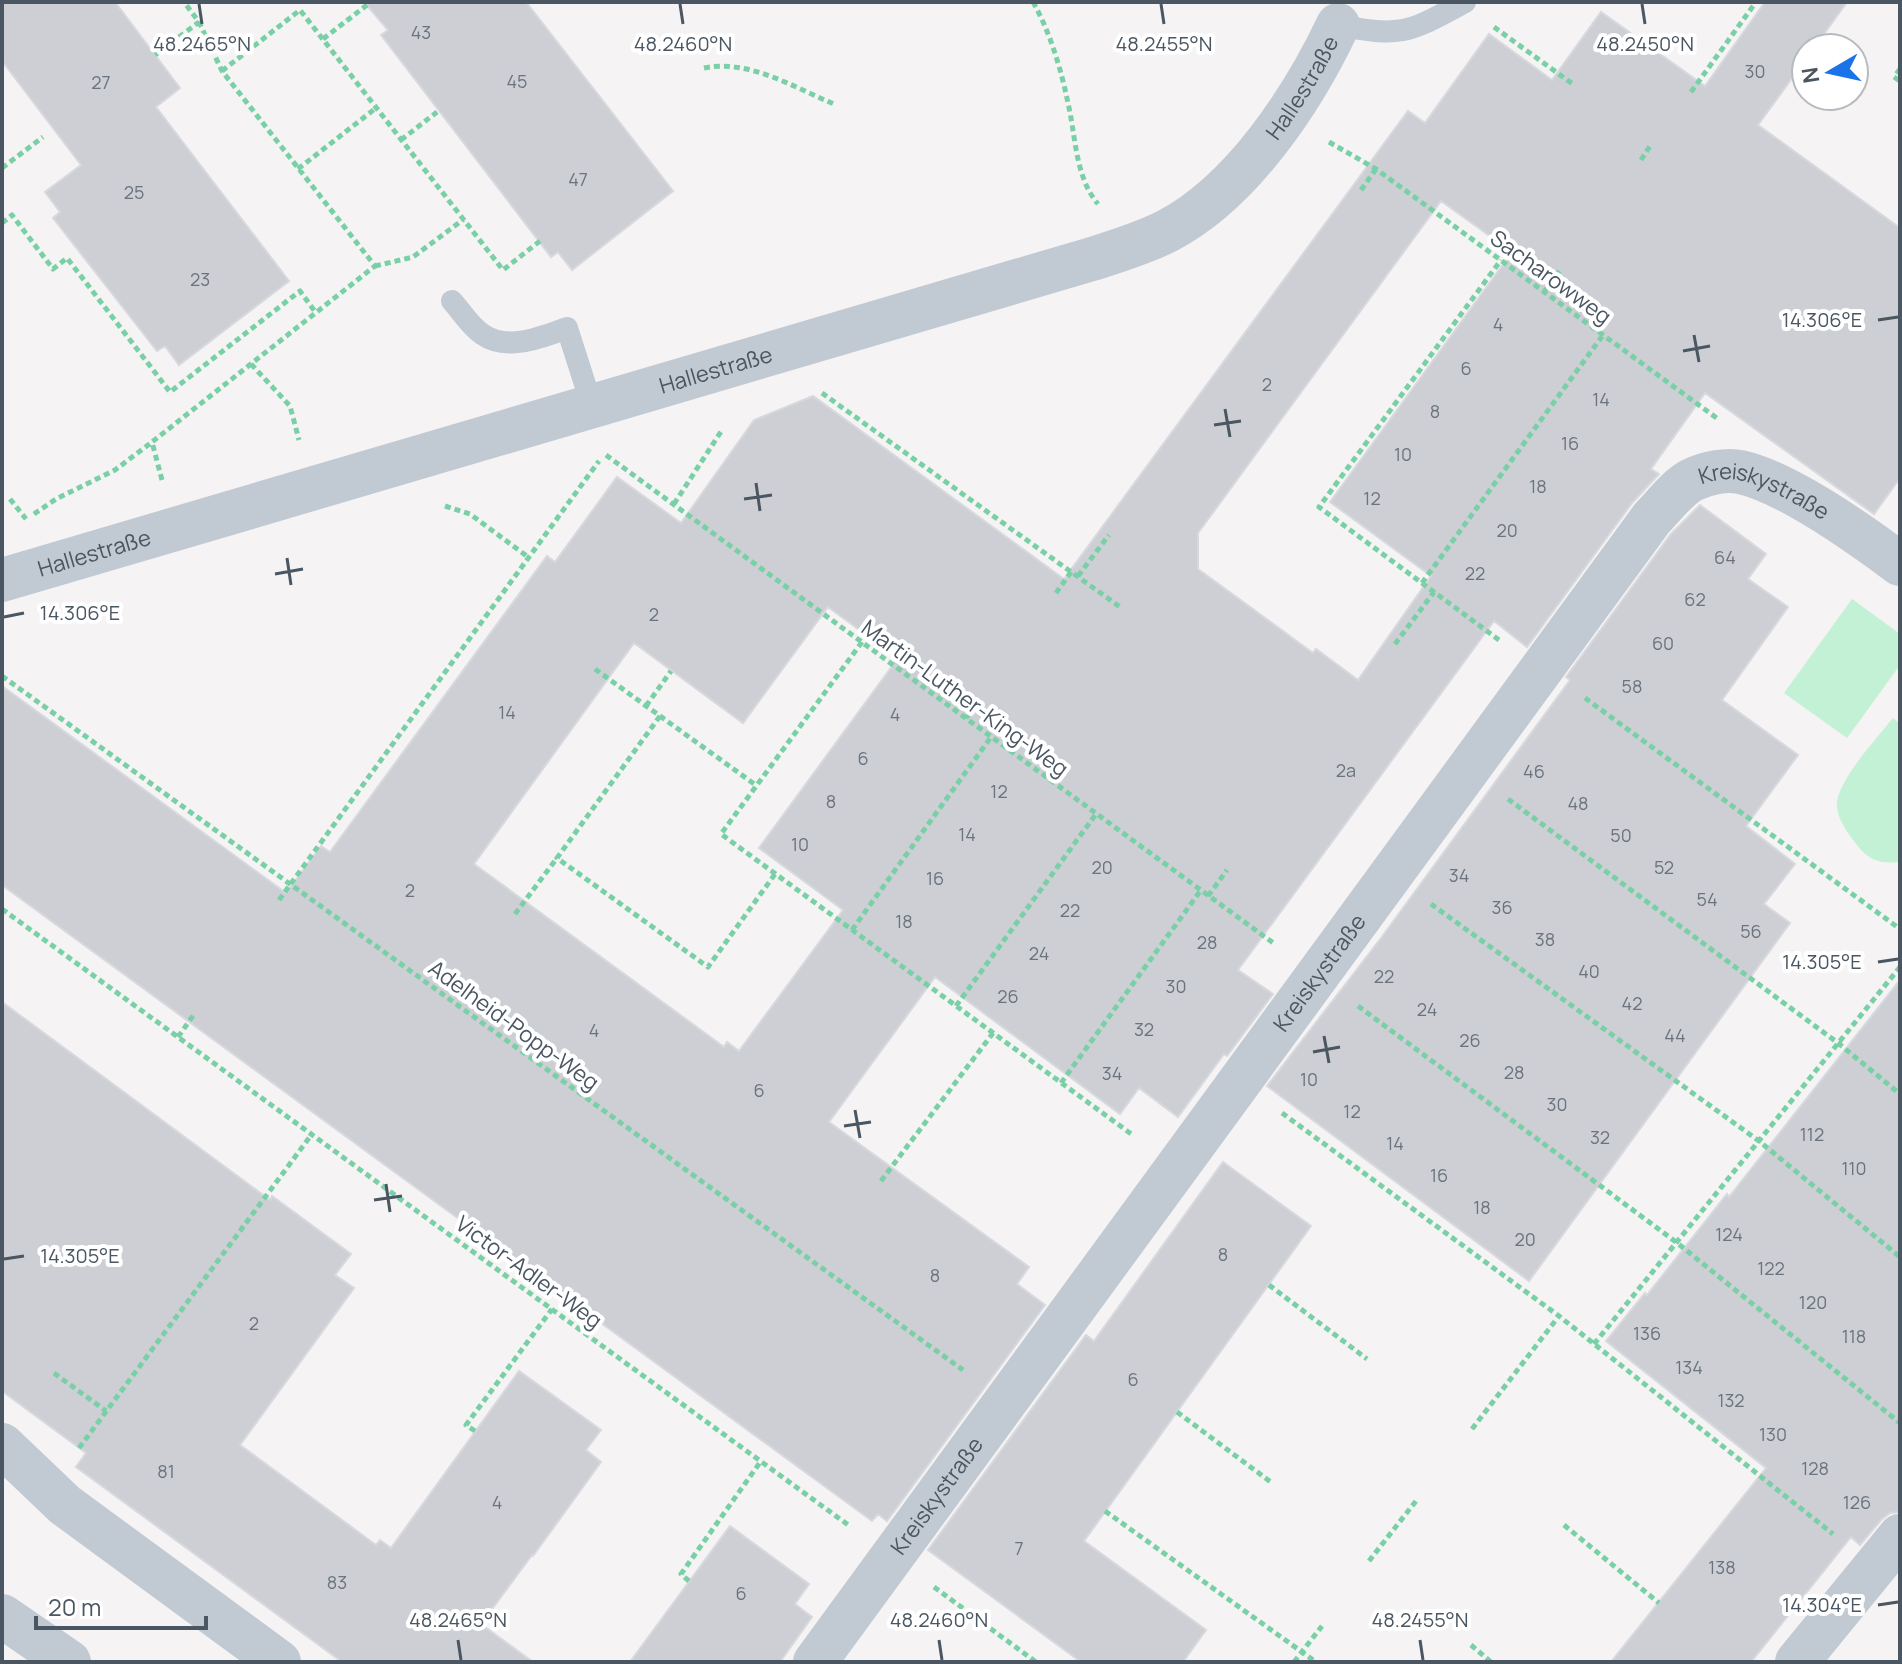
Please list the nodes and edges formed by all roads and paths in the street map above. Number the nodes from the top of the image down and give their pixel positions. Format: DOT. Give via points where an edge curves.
graph roads {
  1 [pos="184,2"];
  2 [pos="1033,2"];
  3 [pos="1465,2"];
  4 [pos="1756,2"];
  5 [pos="367,5"];
  6 [pos="1483,19"];
  7 [pos="199,22"];
  8 [pos="1338,25"];
  9 [pos="323,39"];
  10 [pos="155,55"];
  11 [pos="704,68"];
  12 [pos="1900,69"];
  13 [pos="222,71"];
  14 [pos="1900,81"];
  15 [pos="1574,85"];
  16 [pos="1691,92"];
  17 [pos="834,104"];
  18 [pos="376,108"];
  19 [pos="437,112"];
  20 [pos="43,137"];
  21 [pos="401,140"];
  22 [pos="1327,140"];
  23 [pos="1650,146"];
  24 [pos="1641,160"];
  25 [pos="2,168"];
  26 [pos="298,169"];
  27 [pos="1376,169"];
  28 [pos="1361,190"];
  29 [pos="1107,212"];
  30 [pos="464,219"];
  31 [pos="2,223"];
  32 [pos="540,241"];
  33 [pos="1501,260"];
  34 [pos="375,266"];
  35 [pos="1561,269"];
  36 [pos="1544,292"];
  37 [pos="452,301"];
  38 [pos="316,313"];
  39 [pos="1603,335"];
  40 [pos="251,364"];
  41 [pos="817,389"];
  42 [pos="592,406"];
  43 [pos="722,430"];
  44 [pos="152,442"];
  45 [pos="302,453"];
  46 [pos="1739,472"];
  47 [pos="166,494"];
  48 [pos="674,504"];
  49 [pos="445,506"];
  50 [pos="27,520"];
  51 [pos="1109,535"];
  52 [pos="528,557"];
  53 [pos="1900,564"];
  54 [pos="1071,572"];
  55 [pos="1078,576"];
  56 [pos="2,580"];
  57 [pos="1422,583"];
  58 [pos="1434,592"];
  59 [pos="1056,593"];
  60 [pos="1120,607"];
  61 [pos="862,642"];
  62 [pos="1395,644"];
  63 [pos="595,669"];
  64 [pos="1542,669"];
  65 [pos="671,671"];
  66 [pos="2,676"];
  67 [pos="979,700"];
  68 [pos="646,706"];
  69 [pos="660,716"];
  70 [pos="966,718"];
  71 [pos="991,737"];
  72 [pos="1468,770"];
  73 [pos="757,786"];
  74 [pos="1096,814"];
  75 [pos="557,858"];
  76 [pos="1227,870"];
  77 [pos="775,874"];
  78 [pos="1391,875"];
  79 [pos="290,883"];
  80 [pos="1201,890"];
  81 [pos="1208,896"];
  82 [pos="279,900"];
  83 [pos="2,909"];
  84 [pos="515,914"];
  85 [pos="1900,929"];
  86 [pos="852,930"];
  87 [pos="1900,967"];
  88 [pos="1318,976"];
  89 [pos="956,1006"];
  90 [pos="195,1013"];
  91 [pos="993,1033"];
  92 [pos="178,1037"];
  93 [pos="1838,1043"];
  94 [pos="1239,1082"];
  95 [pos="1061,1083"];
  96 [pos="1900,1094"];
  97 [pos="312,1134"];
  98 [pos="1759,1141"];
  99 [pos="1177,1168"];
  100 [pos="881,1181"];
  101 [pos="1676,1242"];
  102 [pos="1900,1257"];
  103 [pos="1269,1285"];
  104 [pos="552,1308"];
  105 [pos="1559,1316"];
  106 [pos="1594,1344"];
  107 [pos="1367,1359"];
  108 [pos="54,1373"];
  109 [pos="1006,1401"];
  110 [pos="106,1411"];
  111 [pos="1177,1412"];
  112 [pos="1900,1423"];
  113 [pos="1472,1429"];
  114 [pos="475,1431"];
  115 [pos="2,1445"];
  116 [pos="761,1461"];
  117 [pos="1272,1483"];
  118 [pos="49,1489"];
  119 [pos="1416,1501"];
  120 [pos="1105,1511"];
  121 [pos="1564,1525"];
  122 [pos="1887,1552"];
  123 [pos="892,1557"];
  124 [pos="1369,1561"];
  125 [pos="689,1581"];
  126 [pos="1659,1603"];
  127 [pos="2,1616"];
  128 [pos="1322,1626"];
  129 [pos="1471,1645"];
  130 [pos="1303,1651"];
  131 [pos="69,1662"];
  132 [pos="279,1662"];
  133 [pos="815,1662"];
  134 [pos="1036,1662"];
  135 [pos="1294,1662"];
  136 [pos="1316,1662"];
  137 [pos="1491,1662"];
  138 [pos="1797,1662"];
  1 -- 7 [label="path"];
  2 -- 29 [label="path" via="1052,46 1088,192"];
  3 -- 8 [label="lane" via="1420,27 1396,33"];
  4 -- 16 [label="path"];
  5 -- 9 [label="path"];
  6 -- 15 [label="path"];
  7 -- 10 [label="path"];
  7 -- 13 [label="path"];
  8 -- 42 [label="street, Hallestraße" via="1296,104 1263,148 1213,198 1168,230 1102,256"];
  9 -- 13 [label="path" via="300,10"];
  9 -- 18 [label="path"];
  11 -- 17 [label="path" via="748,68"];
  12 -- 14 [label="path" via="1894,77"];
  13 -- 26 [label="path"];
  18 -- 21 [label="path"];
  18 -- 26 [label="path"];
  19 -- 21 [label="path"];
  20 -- 25 [label="path"];
  21 -- 30 [label="path"];
  22 -- 27 [label="path, Sacharowweg"];
  23 -- 24 [label="path"];
  26 -- 34 [label="path"];
  27 -- 28 [label="path"];
  27 -- 33 [label="path, Sacharowweg"];
  30 -- 32 [label="path" via="503,270"];
  30 -- 34 [label="path" via="413,257"];
  31 -- 38 [label="path" via="12,215 53,269 67,258 170,392 300,291"];
  33 -- 36 [label="path, Sacharowweg"];
  33 -- 57 [label="path" via="1319,507"];
  34 -- 38 [label="path"];
  35 -- 36 [label="path"];
  36 -- 39 [label="path, Sacharowweg"];
  37 -- 42 [label="lane" via="482,335 510,343 567,328"];
  38 -- 40 [label="path"];
  39 -- 46 [label="path, Sacharowweg" via="1719,419"];
  39 -- 57 [label="path"];
  40 -- 44 [label="path"];
  40 -- 45 [label="path" via="290,406"];
  41 -- 54 [label="path"];
  42 -- 56 [label="street, Hallestraße"];
  43 -- 48 [label="path"];
  44 -- 47 [label="path"];
  44 -- 50 [label="path" via="115,470"];
  46 -- 53 [label="street, Kreiskystraße" via="1779,486"];
  46 -- 64 [label="street, Kreiskystraße" via="1716,472 1691,481 1652,518"];
  48 -- 52 [label="path, Martin-Luther-King-Weg" via="604,453"];
  48 -- 61 [label="path, Martin-Luther-King-Weg"];
  49 -- 52 [label="path" via="470,514"];
  51 -- 55 [label="path"];
  52 -- 79 [label="path"];
  54 -- 55 [label="path"];
  54 -- 59 [label="path"];
  55 -- 60 [label="path"];
  57 -- 58 [label="path"];
  58 -- 62 [label="path"];
  58 -- 64 [label="path"];
  61 -- 70 [label="path, Martin-Luther-King-Weg"];
  61 -- 73 [label="path"];
  63 -- 68 [label="path"];
  64 -- 72 [label="street, Kreiskystraße"];
  64 -- 85 [label="path"];
  65 -- 68 [label="path"];
  66 -- 79 [label="path, Adelheid-Popp-Weg"];
  67 -- 70 [label="path"];
  68 -- 69 [label="path"];
  69 -- 73 [label="path"];
  69 -- 75 [label="path"];
  70 -- 71 [label="path, Martin-Luther-King-Weg"];
  71 -- 74 [label="path, Martin-Luther-King-Weg"];
  71 -- 86 [label="path"];
  72 -- 78 [label="street, Kreiskystraße"];
  72 -- 93 [label="path"];
  73 -- 77 [label="path" via="721,834"];
  74 -- 80 [label="path, Martin-Luther-King-Weg"];
  74 -- 89 [label="path"];
  75 -- 77 [label="path" via="708,967"];
  75 -- 84 [label="path"];
  76 -- 81 [label="path"];
  77 -- 86 [label="path"];
  78 -- 88 [label="street, Kreiskystraße"];
  78 -- 98 [label="path"];
  79 -- 82 [label="path"];
  79 -- 109 [label="path, Adelheid-Popp-Weg"];
  80 -- 81 [label="path, Martin-Luther-King-Weg"];
  80 -- 95 [label="path"];
  81 -- 88 [label="path, Martin-Luther-King-Weg"];
  83 -- 92 [label="path, Victor-Adler-Weg"];
  86 -- 89 [label="path"];
  87 -- 93 [label="path"];
  88 -- 94 [label="street, Kreiskystraße"];
  88 -- 101 [label="path, Martin-Luther-King-Weg"];
  89 -- 91 [label="path"];
  90 -- 92 [label="path"];
  91 -- 95 [label="path"];
  91 -- 100 [label="path"];
  92 -- 97 [label="path, Victor-Adler-Weg"];
  93 -- 96 [label="path"];
  93 -- 98 [label="path"];
  94 -- 99 [label="street, Kreiskystraße"];
  94 -- 105 [label="path"];
  95 -- 99 [label="path"];
  97 -- 104 [label="path, Victor-Adler-Weg"];
  97 -- 110 [label="path"];
  98 -- 101 [label="path"];
  98 -- 102 [label="path"];
  99 -- 109 [label="street, Kreiskystraße"];
  101 -- 106 [label="path"];
  101 -- 112 [label="path, Martin-Luther-King-Weg"];
  103 -- 107 [label="path"];
  104 -- 114 [label="path" via="466,1425"];
  104 -- 116 [label="path, Victor-Adler-Weg"];
  105 -- 106 [label="path"];
  105 -- 113 [label="path"];
  106 -- 122 [label="path"];
  108 -- 110 [label="path"];
  109 -- 123 [label="street, Kreiskystraße"];
  110 -- 118 [label="path"];
  111 -- 117 [label="path"];
  115 -- 118 [label="street"];
  116 -- 123 [label="path, Victor-Adler-Weg"];
  116 -- 125 [label="path" via="681,1574"];
  118 -- 132 [label="street"];
  119 -- 124 [label="path"];
  120 -- 130 [label="path"];
  121 -- 126 [label="path"];
  122 -- 138 [label="street"];
  123 -- 133 [label="street, Kreiskystraße"];
  123 -- 134 [label="path, Victor-Adler-Weg"];
  127 -- 131 [label="street"];
  128 -- 130 [label="path"];
  129 -- 137 [label="path"];
  130 -- 135 [label="path"];
  130 -- 136 [label="path"];
}
